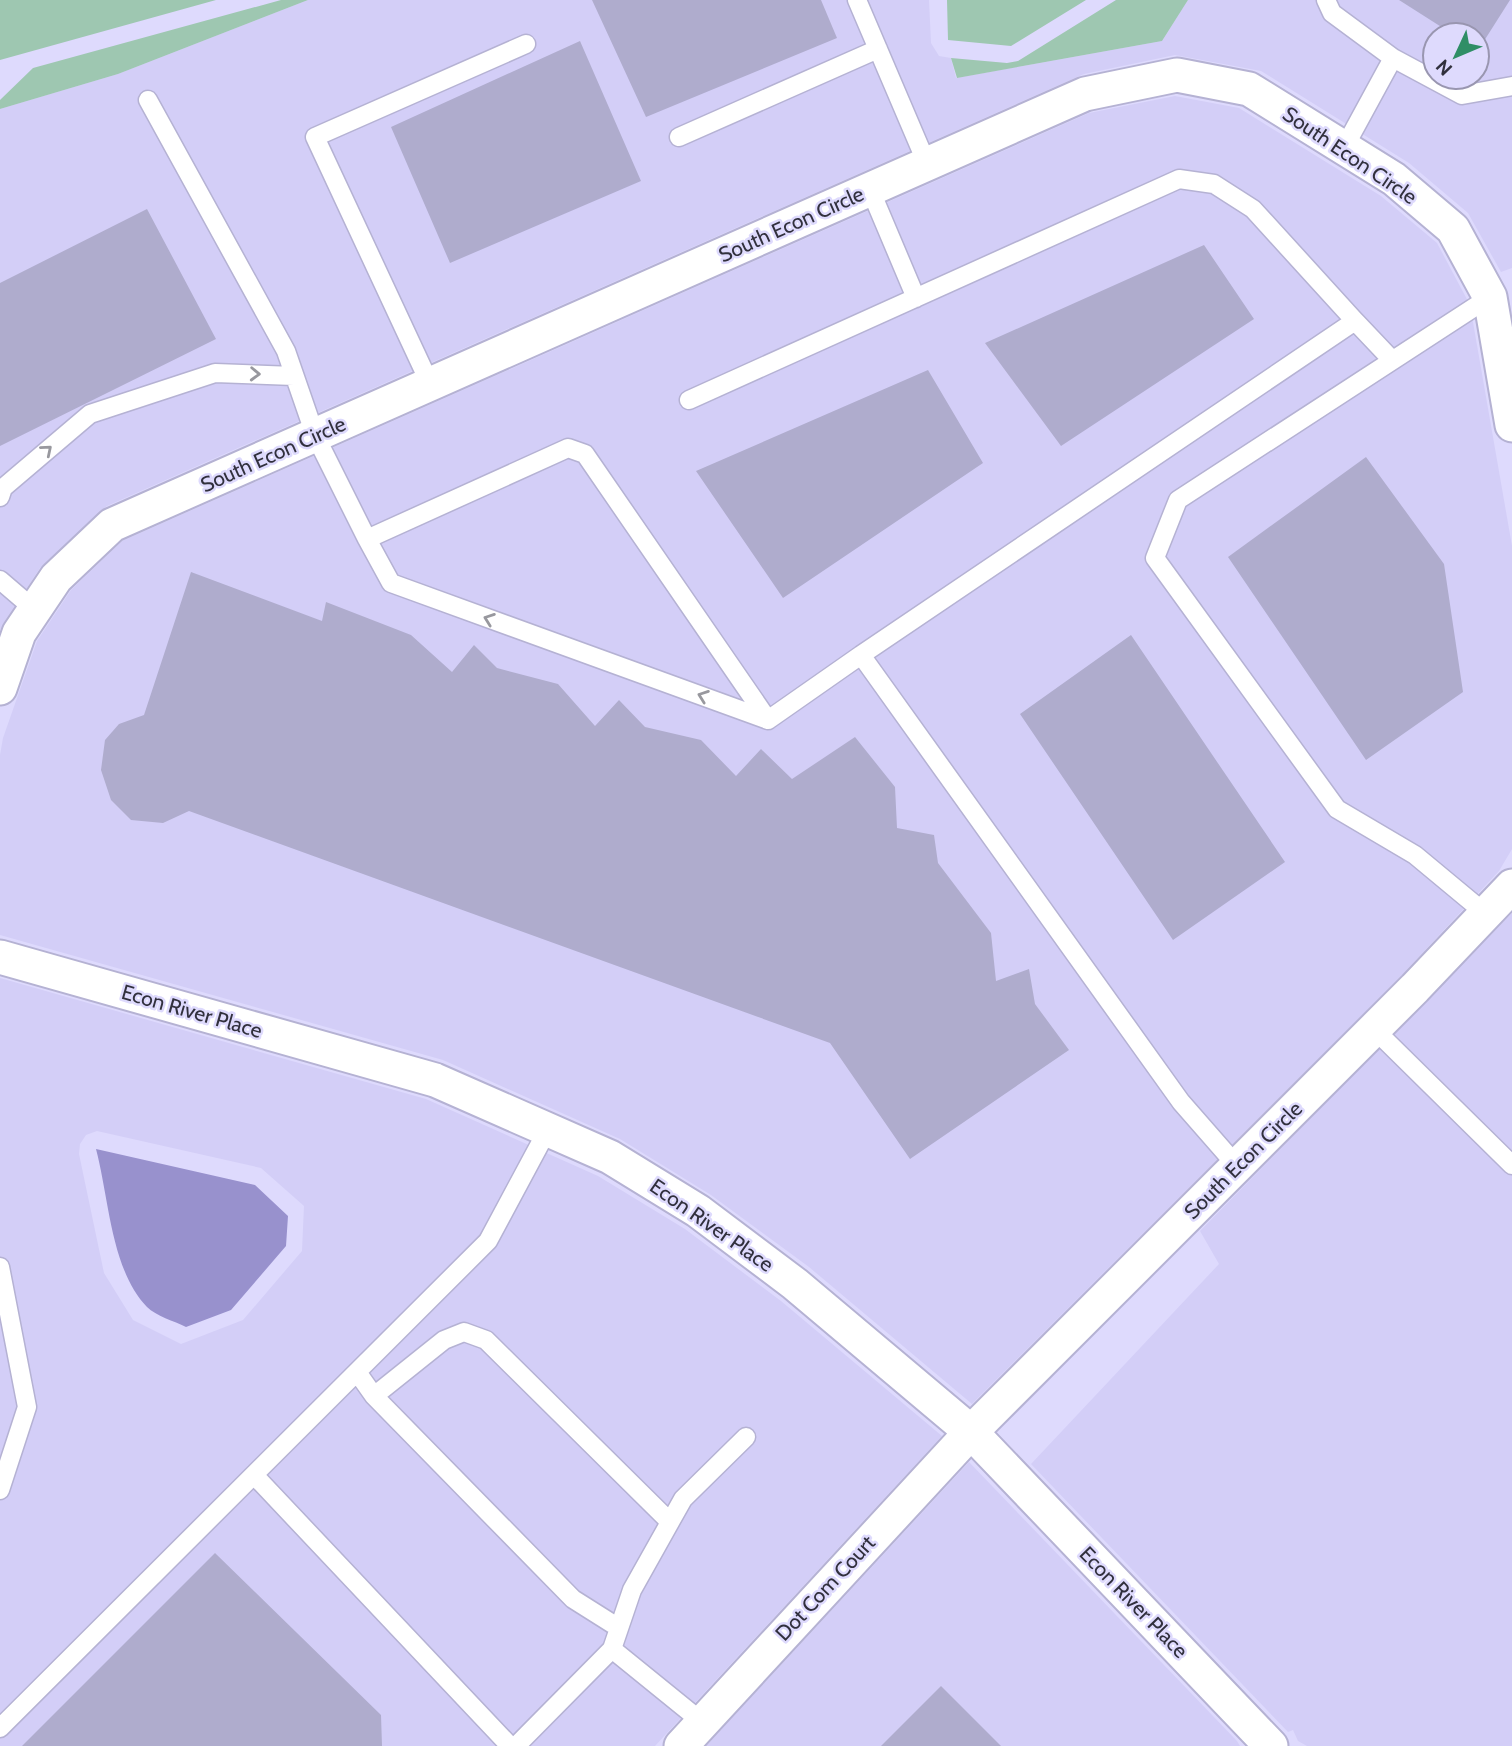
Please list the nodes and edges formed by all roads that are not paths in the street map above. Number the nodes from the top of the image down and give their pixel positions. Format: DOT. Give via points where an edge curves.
graph roads {
  1 [pos="857,0"];
  2 [pos="1326,0"];
  3 [pos="526,44"];
  4 [pos="878,49"];
  5 [pos="1393,58"];
  6 [pos="1512,86"];
  7 [pos="148,100"];
  8 [pos="679,137"];
  9 [pos="1344,148"];
  10 [pos="927,164"];
  11 [pos="870,189"];
  12 [pos="1501,293"];
  13 [pos="916,298"];
  14 [pos="1355,321"];
  15 [pos="1392,360"];
  16 [pos="295,376"];
  17 [pos="430,384"];
  18 [pos="689,400"];
  19 [pos="1512,425"];
  20 [pos="315,435"];
  21 [pos="0,497"];
  22 [pos="367,539"];
  23 [pos="0,580"];
  24 [pos="35,610"];
  25 [pos="861,655"];
  26 [pos="0,688"];
  27 [pos="768,720"];
  28 [pos="1512,886"];
  29 [pos="1486,914"];
  30 [pos="0,957"];
  31 [pos="1374,1029"];
  32 [pos="548,1129"];
  33 [pos="1512,1165"];
  34 [pos="1237,1166"];
  35 [pos="0,1268"];
  36 [pos="5,1323"];
  37 [pos="357,1372"];
  38 [pos="374,1396"];
  39 [pos="971,1432"];
  40 [pos="746,1437"];
  41 [pos="254,1475"];
  42 [pos="0,1490"];
  43 [pos="670,1522"];
  44 [pos="619,1628"];
  45 [pos="612,1649"];
  46 [pos="0,1727"];
  47 [pos="697,1736"];
  48 [pos="510,1746"];
  49 [pos="516,1746"];
  50 [pos="1271,1746"];
  1 -- 4 [label="lane"];
  2 -- 5 [label="lane" via="1332,13"];
  3 -- 17 [label="lane" via="315,137"];
  4 -- 8 [label="lane"];
  4 -- 10 [label="lane"];
  5 -- 6 [label="lane" via="1462,95"];
  5 -- 9 [label="lane"];
  7 -- 16 [label="lane" via="286,351"];
  9 -- 10 [label="street, South Econ Circle" via="1249,89 1177,75 1085,94"];
  9 -- 12 [label="street, South Econ Circle" via="1394,179 1453,229"];
  10 -- 11 [label="street, South Econ Circle"];
  11 -- 13 [label="lane"];
  11 -- 17 [label="street, South Econ Circle"];
  12 -- 15 [label="lane"];
  12 -- 19 [label="street, South Econ Circle"];
  13 -- 14 [label="lane" via="1179,179 1214,184 1254,209"];
  13 -- 18 [label="lane"];
  14 -- 15 [label="lane"];
  14 -- 25 [label="lane"];
  15 -- 29 [label="lane" via="1178,500 1155,558 1337,809 1415,855"];
  16 -- 20 [label="lane"];
  21 -- 16 [label="lane, one-way" via="3,488 90,414 215,373"];
  17 -- 20 [label="street, South Econ Circle"];
  20 -- 22 [label="lane"];
  20 -- 24 [label="street, South Econ Circle" via="112,525 57,578"];
  27 -- 22 [label="lane, one-way" via="391,583"];
  22 -- 27 [label="lane" via="568,448 585,454"];
  23 -- 24 [label="lane"];
  24 -- 26 [label="street, South Econ Circle" via="19,634"];
  25 -- 27 [label="lane"];
  25 -- 34 [label="lane" via="1181,1102"];
  28 -- 29 [label="street, South Econ Circle"];
  29 -- 31 [label="street, South Econ Circle"];
  30 -- 32 [label="street, Econ River Place" via="435,1080"];
  31 -- 33 [label="lane"];
  31 -- 34 [label="street, South Econ Circle"];
  32 -- 37 [label="lane" via="488,1241"];
  32 -- 39 [label="street, Econ River Place" via="610,1157 698,1211 795,1284"];
  34 -- 39 [label="street, South Econ Circle"];
  35 -- 36 [label="lane"];
  36 -- 42 [label="lane" via="27,1407"];
  37 -- 38 [label="lane"];
  37 -- 41 [label="lane"];
  38 -- 43 [label="lane" via="444,1340 464,1332 486,1340"];
  38 -- 44 [label="lane" via="573,1599"];
  39 -- 47 [label="street, Dot Com Court"];
  39 -- 50 [label="street, Econ River Place"];
  40 -- 43 [label="lane" via="683,1499"];
  41 -- 46 [label="lane"];
  41 -- 48 [label="lane"];
  43 -- 44 [label="lane" via="632,1590"];
  44 -- 45 [label="lane"];
  45 -- 47 [label="lane"];
  45 -- 49 [label="lane"];
}
